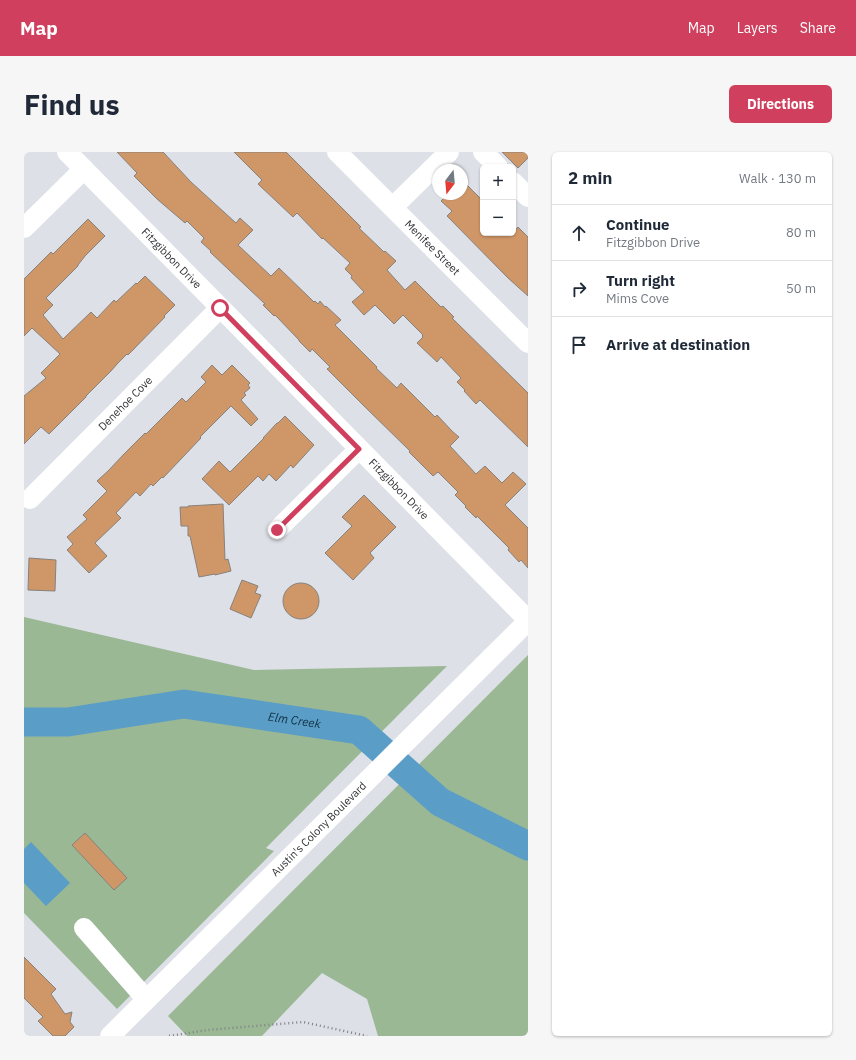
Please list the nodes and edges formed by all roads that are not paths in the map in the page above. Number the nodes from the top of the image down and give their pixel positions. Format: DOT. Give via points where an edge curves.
graph roads {
  1 [pos="67,152"];
  2 [pos="337,152"];
  3 [pos="449,152"];
  4 [pos="483,152"];
  5 [pos="495,164"];
  6 [pos="84,169"];
  7 [pos="516,185"];
  8 [pos="528,197"];
  9 [pos="393,207"];
  10 [pos="24,228"];
  11 [pos="220,308"];
  12 [pos="528,343"];
  13 [pos="359,449"];
  14 [pos="30,499"];
  15 [pos="277,530"];
  16 [pos="528,621"];
  17 [pos="84,928"];
  18 [pos="146,999"];
  19 [pos="110,1036"];
  1 -- 6 [label="street, Fitzgibbon Drive"];
  2 -- 9 [label="street, Menifee Street"];
  3 -- 9 [label="street"];
  4 -- 5 [label="street"];
  6 -- 10 [label="street"];
  6 -- 11 [label="street, Fitzgibbon Drive"];
  7 -- 8 [label="street"];
  9 -- 12 [label="street, Menifee Street"];
  11 -- 13 [label="street, Fitzgibbon Drive"];
  11 -- 14 [label="street, Denehoe Cove"];
  13 -- 15 [label="street"];
  13 -- 16 [label="street, Fitzgibbon Drive"];
  16 -- 18 [label="street, Austin's Colony Boulevard"];
  17 -- 18 [label="street"];
  18 -- 19 [label="street, Austin's Colony Boulevard"];
}
